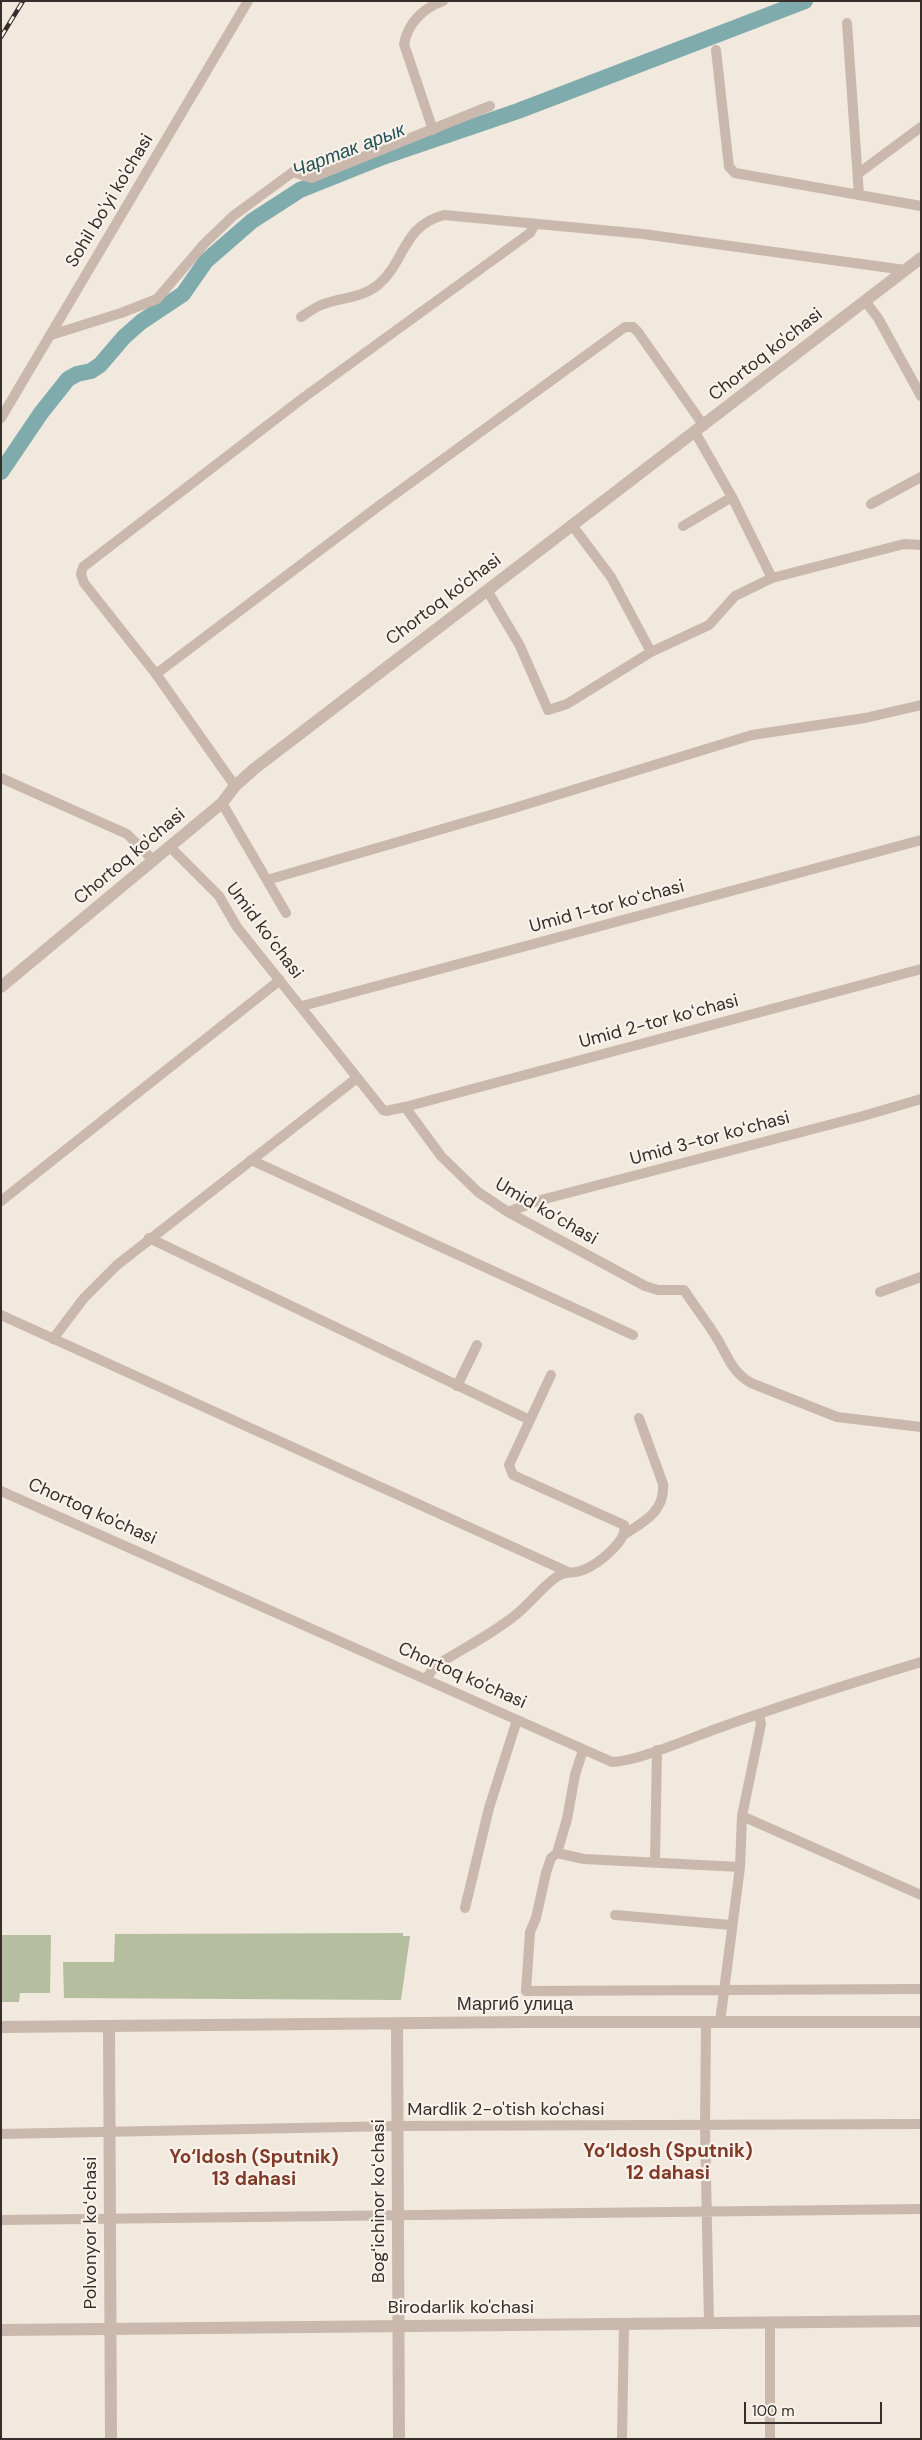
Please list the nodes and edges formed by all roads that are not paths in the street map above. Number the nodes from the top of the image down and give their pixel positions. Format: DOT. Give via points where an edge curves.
graph roads {
  1 [pos="248,1"];
  2 [pos="443,1"];
  3 [pos="846,23"];
  4 [pos="716,50"];
  5 [pos="490,106"];
  6 [pos="921,127"];
  7 [pos="433,130"];
  8 [pos="859,173"];
  9 [pos="859,195"];
  10 [pos="921,206"];
  11 [pos="535,224"];
  12 [pos="921,258"];
  13 [pos="905,270"];
  14 [pos="865,301"];
  15 [pos="301,317"];
  16 [pos="50,335"];
  17 [pos="921,396"];
  18 [pos="1,418"];
  19 [pos="699,429"];
  20 [pos="921,477"];
  21 [pos="732,496"];
  22 [pos="871,504"];
  23 [pos="572,525"];
  24 [pos="683,526"];
  25 [pos="921,545"];
  26 [pos="772,578"];
  27 [pos="486,590"];
  28 [pos="651,652"];
  29 [pos="156,674"];
  30 [pos="921,705"];
  31 [pos="1,778"];
  32 [pos="235,786"];
  33 [pos="222,803"];
  34 [pos="921,840"];
  35 [pos="170,847"];
  36 [pos="153,860"];
  37 [pos="267,880"];
  38 [pos="286,913"];
  39 [pos="921,969"];
  40 [pos="280,980"];
  41 [pos="1,986"];
  42 [pos="302,1006"];
  43 [pos="357,1078"];
  44 [pos="921,1099"];
  45 [pos="405,1107"];
  46 [pos="251,1160"];
  47 [pos="1,1201"];
  48 [pos="508,1212"];
  49 [pos="149,1238"];
  50 [pos="921,1277"];
  51 [pos="880,1292"];
  52 [pos="1,1315"];
  53 [pos="634,1335"];
  54 [pos="53,1339"];
  55 [pos="477,1345"];
  56 [pos="551,1375"];
  57 [pos="457,1386"];
  58 [pos="639,1418"];
  59 [pos="530,1420"];
  60 [pos="921,1426"];
  61 [pos="1,1491"];
  62 [pos="625,1534"];
  63 [pos="566,1571"];
  64 [pos="921,1662"];
  65 [pos="426,1679"];
  66 [pos="759,1714"];
  67 [pos="517,1720"];
  68 [pos="583,1750"];
  69 [pos="657,1750"];
  70 [pos="742,1816"];
  71 [pos="557,1853"];
  72 [pos="656,1862"];
  73 [pos="740,1868"];
  74 [pos="921,1895"];
  75 [pos="465,1908"];
  76 [pos="615,1915"];
  77 [pos="731,1925"];
  78 [pos="724,1988"];
  79 [pos="921,1989"];
  80 [pos="706,2022"];
  81 [pos="720,2022"];
  82 [pos="921,2022"];
  83 [pos="397,2024"];
  84 [pos="109,2026"];
  85 [pos="1,2027"];
  86 [pos="921,2124"];
  87 [pos="396,2126"];
  88 [pos="705,2126"];
  89 [pos="108,2133"];
  90 [pos="1,2134"];
  91 [pos="921,2209"];
  92 [pos="706,2212"];
  93 [pos="397,2215"];
  94 [pos="109,2219"];
  95 [pos="1,2220"];
  96 [pos="921,2321"];
  97 [pos="770,2322"];
  98 [pos="709,2324"];
  99 [pos="398,2326"];
  100 [pos="624,2326"];
  101 [pos="110,2328"];
  102 [pos="1,2330"];
  103 [pos="111,2439"];
  104 [pos="399,2439"];
  105 [pos="622,2439"];
  106 [pos="770,2439"];
  1 -- 16 [label="street, Sohil bo'yi ko'chasi"];
  2 -- 7 [label="street" via="414,20 404,44"];
  3 -- 8 [label="street"];
  4 -- 9 [label="street" via="729,167 735,173"];
  5 -- 7 [label="street"];
  6 -- 8 [label="street"];
  7 -- 16 [label="street" via="311,178 293,172 234,216 204,244 157,298"];
  8 -- 9 [label="street"];
  9 -- 10 [label="street"];
  11 -- 13 [label="street" via="643,234"];
  11 -- 15 [label="street" via="444,214 430,218 416,229 379,284 363,295 321,305"];
  11 -- 29 [label="street" via="530,233 303,398 83,567 84,583"];
  12 -- 13 [label="street, Chortoq ko'chasi"];
  13 -- 14 [label="street, Chortoq ko'chasi"];
  14 -- 17 [label="street" via="878,318"];
  14 -- 19 [label="street, Chortoq ko'chasi"];
  16 -- 18 [label="street, Sohil bo'yi ko'chasi"];
  19 -- 21 [label="street"];
  19 -- 23 [label="street, Chortoq ko'chasi"];
  19 -- 29 [label="street" via="638,332 632,327 625,327 380,505"];
  20 -- 22 [label="street"];
  21 -- 24 [label="street"];
  21 -- 26 [label="street"];
  23 -- 27 [label="street, Chortoq ko'chasi"];
  23 -- 28 [label="street" via="611,577"];
  25 -- 26 [label="street" via="904,544"];
  26 -- 28 [label="street" via="735,596 709,624"];
  27 -- 28 [label="street" via="520,646 548,710 567,704"];
  27 -- 32 [label="street, Chortoq ko'chasi" via="311,723"];
  29 -- 32 [label="street"];
  30 -- 37 [label="street" via="865,718 752,735"];
  31 -- 36 [label="street" via="127,834"];
  32 -- 33 [label="street, Chortoq ko'chasi"];
  33 -- 35 [label="street, Chortoq ko'chasi"];
  33 -- 37 [label="street"];
  34 -- 42 [label="street, Umid 1-tor koʻchasi"];
  35 -- 36 [label="street, Chortoq ko'chasi"];
  35 -- 40 [label="street, Umid ko‘chasi" via="219,896 237,927"];
  36 -- 41 [label="street, Chortoq ko'chasi"];
  37 -- 38 [label="street"];
  39 -- 45 [label="street, Umid 2-tor koʻchasi"];
  40 -- 42 [label="street, Umid ko‘chasi"];
  40 -- 47 [label="street"];
  42 -- 43 [label="street, Umid ko‘chasi"];
  43 -- 45 [label="street, Umid ko‘chasi" via="384,1111"];
  43 -- 46 [label="street"];
  44 -- 48 [label="street, Umid 3-tor koʻchasi" via="537,1201"];
  45 -- 48 [label="street, Umid ko‘chasi" via="441,1156 478,1192"];
  46 -- 49 [label="street"];
  46 -- 53 [label="street"];
  48 -- 60 [label="street, Umid ko‘chasi" via="645,1286 658,1290 684,1290 730,1364 738,1375 751,1383 837,1417"];
  49 -- 54 [label="street" via="84,1298"];
  49 -- 57 [label="street"];
  50 -- 51 [label="street"];
  52 -- 54 [label="street"];
  54 -- 63 [label="street"];
  55 -- 57 [label="street"];
  56 -- 59 [label="street"];
  57 -- 59 [label="street"];
  58 -- 62 [label="street" via="664,1495 655,1513"];
  59 -- 62 [label="street" via="509,1465 513,1475 621,1522 626,1529"];
  61 -- 65 [label="street, Chortoq ko'chasi"];
  62 -- 63 [label="street" via="620,1543 586,1569"];
  63 -- 65 [label="street" via="513,1618 435,1666"];
  64 -- 66 [label="street, Chortoq ko'chasi" via="824,1690"];
  65 -- 67 [label="street, Chortoq ko'chasi"];
  66 -- 69 [label="street, Chortoq ko'chasi"];
  66 -- 70 [label="street" via="761,1724"];
  67 -- 68 [label="street, Chortoq ko'chasi"];
  67 -- 75 [label="street" via="489,1808"];
  68 -- 69 [label="street, Chortoq ko'chasi" via="618,1762"];
  68 -- 71 [label="street"];
  69 -- 72 [label="street"];
  70 -- 73 [label="street"];
  70 -- 74 [label="street"];
  71 -- 72 [label="street" via="584,1859"];
  71 -- 78 [label="street" via="551,1858 530,1932 526,1991"];
  72 -- 73 [label="street"];
  73 -- 77 [label="street"];
  76 -- 77 [label="street"];
  77 -- 78 [label="street"];
  78 -- 79 [label="street"];
  78 -- 81 [label="street"];
  80 -- 81 [label="street, Маргиб улица"];
  80 -- 83 [label="street, Маргиб улица"];
  80 -- 88 [label="street"];
  81 -- 82 [label="street, Маргиб улица"];
  83 -- 84 [label="street, Маргиб улица"];
  83 -- 87 [label="street, Bogʻichinor koʻchasi"];
  84 -- 85 [label="street, Маргиб улица"];
  84 -- 89 [label="street, Polvonyor koʻchasi"];
  86 -- 88 [label="street, Mardlik 2-o'tish ko'chasi"];
  87 -- 88 [label="street, Mardlik 2-o'tish ko'chasi"];
  87 -- 89 [label="street, Mardlik 2-o'tish ko'chasi"];
  87 -- 93 [label="street, Bogʻichinor koʻchasi"];
  88 -- 92 [label="street"];
  89 -- 90 [label="street, Mardlik 2-o'tish ko'chasi"];
  89 -- 94 [label="street, Polvonyor koʻchasi"];
  91 -- 92 [label="street"];
  92 -- 93 [label="street"];
  92 -- 98 [label="street"];
  93 -- 94 [label="street"];
  93 -- 99 [label="street, Bogʻichinor koʻchasi"];
  94 -- 95 [label="street"];
  94 -- 101 [label="street, Polvonyor koʻchasi"];
  96 -- 97 [label="street, Birodarlik ko'chasi"];
  97 -- 98 [label="street, Birodarlik ko'chasi"];
  97 -- 106 [label="street"];
  98 -- 100 [label="street, Birodarlik ko'chasi"];
  99 -- 100 [label="street, Birodarlik ko'chasi"];
  99 -- 101 [label="street, Birodarlik ko'chasi"];
  99 -- 104 [label="street, Bogʻichinor koʻchasi"];
  100 -- 105 [label="street"];
  101 -- 102 [label="street, Birodarlik ko'chasi"];
  101 -- 103 [label="street, Polvonyor koʻchasi"];
}
